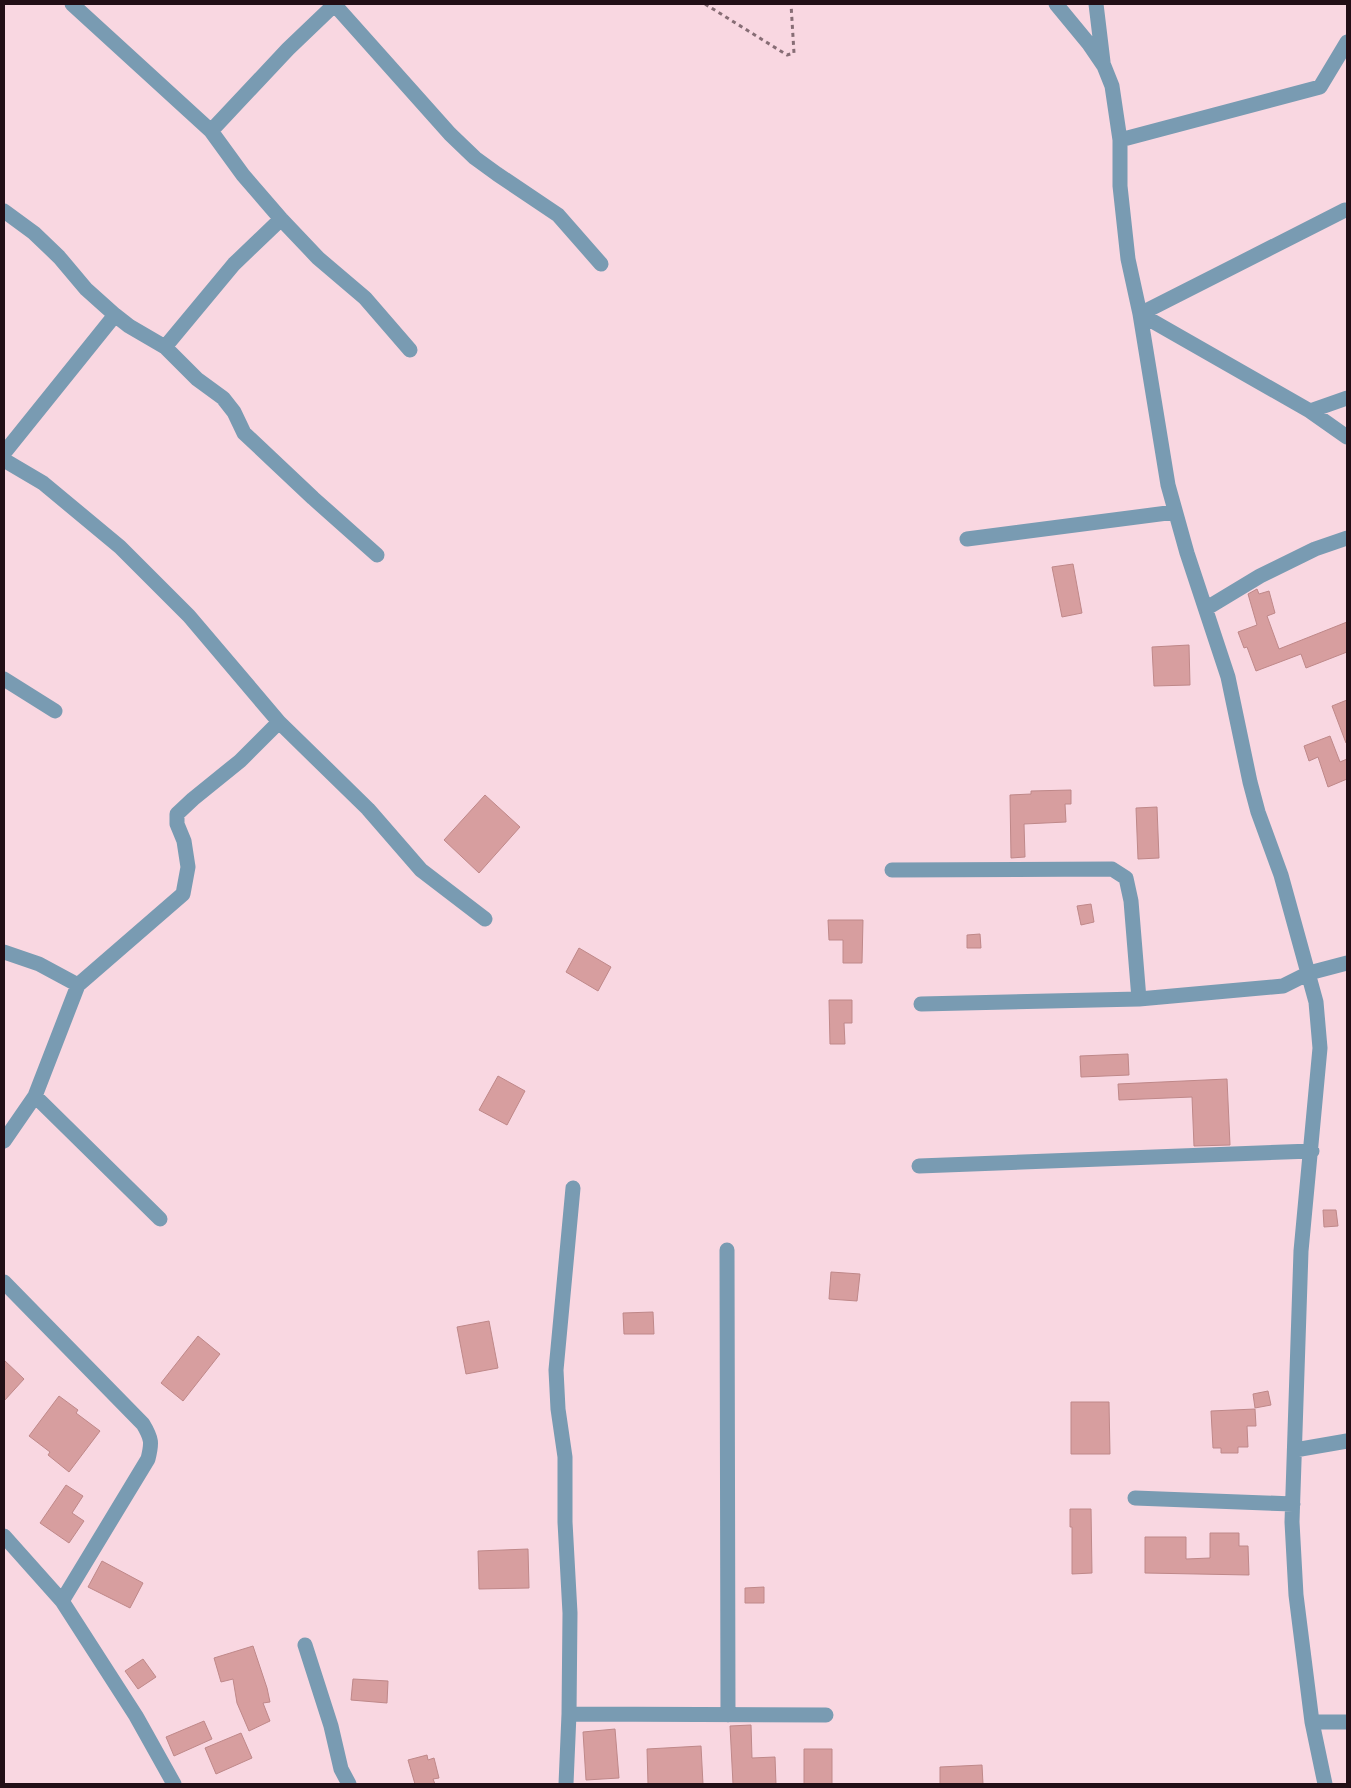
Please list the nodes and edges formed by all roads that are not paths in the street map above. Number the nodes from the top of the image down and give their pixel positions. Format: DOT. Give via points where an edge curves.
graph roads {
  1 [pos="72,4"];
  2 [pos="335,4"];
  3 [pos="1056,4"];
  4 [pos="1096,4"];
  5 [pos="1347,42"];
  6 [pos="1104,66"];
  7 [pos="211,131"];
  8 [pos="1120,140"];
  9 [pos="1345,210"];
  10 [pos="4,211"];
  11 [pos="281,219"];
  12 [pos="602,264"];
  13 [pos="1140,314"];
  14 [pos="115,315"];
  15 [pos="165,347"];
  16 [pos="410,350"];
  17 [pos="1347,398"];
  18 [pos="1310,410"];
  19 [pos="1347,437"];
  20 [pos="4,453"];
  21 [pos="4,460"];
  22 [pos="1175,512"];
  23 [pos="1347,538"];
  24 [pos="967,539"];
  25 [pos="377,555"];
  26 [pos="1206,608"];
  27 [pos="4,679"];
  28 [pos="54,711"];
  29 [pos="279,722"];
  30 [pos="892,870"];
  31 [pos="485,919"];
  32 [pos="4,952"];
  33 [pos="1347,963"];
  34 [pos="1309,973"];
  35 [pos="78,985"];
  36 [pos="1139,999"];
  37 [pos="921,1004"];
  38 [pos="35,1096"];
  39 [pos="4,1141"];
  40 [pos="1312,1151"];
  41 [pos="919,1166"];
  42 [pos="573,1188"];
  43 [pos="160,1219"];
  44 [pos="727,1250"];
  45 [pos="4,1282"];
  46 [pos="1347,1441"];
  47 [pos="1295,1450"];
  48 [pos="1135,1498"];
  49 [pos="1293,1504"];
  50 [pos="4,1536"];
  51 [pos="62,1602"];
  52 [pos="305,1646"];
  53 [pos="569,1714"];
  54 [pos="728,1714"];
  55 [pos="826,1715"];
  56 [pos="1312,1722"];
  57 [pos="1347,1722"];
  58 [pos="174,1784"];
  59 [pos="349,1784"];
  60 [pos="566,1784"];
  61 [pos="1325,1784"];
  1 -- 7 [label="street"];
  2 -- 7 [label="street"];
  2 -- 12 [label="street" via="450,134 475,158 558,215"];
  3 -- 6 [label="street"];
  4 -- 6 [label="street"];
  5 -- 8 [label="street" via="1320,87"];
  6 -- 8 [label="street" via="1112,86"];
  7 -- 11 [label="street"];
  8 -- 13 [label="street" via="1120,186 1128,259"];
  9 -- 13 [label="street"];
  10 -- 14 [label="street" via="34,233"];
  11 -- 15 [label="street" via="234,264"];
  11 -- 16 [label="street" via="318,258 365,298"];
  13 -- 18 [label="street"];
  13 -- 22 [label="street"];
  14 -- 15 [label="street"];
  14 -- 20 [label="street"];
  15 -- 25 [label="street" via="197,379 223,398 251,440"];
  17 -- 18 [label="street"];
  18 -- 19 [label="street"];
  21 -- 29 [label="street" via="43,482 120,547 189,616"];
  22 -- 24 [label="street"];
  22 -- 26 [label="street"];
  23 -- 26 [label="street" via="1315,549 1260,576"];
  26 -- 34 [label="street" via="1228,677 1258,812 1281,875"];
  27 -- 28 [label="street"];
  29 -- 31 [label="street" via="368,809 421,870"];
  29 -- 35 [label="street" via="240,761 177,814 188,867 183,894"];
  30 -- 36 [label="street" via="1112,869 1126,878 1130,893"];
  32 -- 35 [label="street" via="39,964"];
  33 -- 34 [label="street"];
  34 -- 36 [label="street" via="1283,986"];
  34 -- 40 [label="street" via="1316,1002 1320,1048"];
  35 -- 38 [label="street"];
  36 -- 37 [label="street"];
  38 -- 39 [label="street"];
  38 -- 43 [label="street"];
  40 -- 41 [label="street"];
  40 -- 47 [label="street" via="1301,1251"];
  42 -- 53 [label="street" via="556,1370 565,1457 570,1613"];
  44 -- 54 [label="street"];
  45 -- 51 [label="street" via="143,1424 151,1438 148,1459"];
  46 -- 47 [label="street"];
  47 -- 49 [label="street"];
  48 -- 49 [label="street"];
  49 -- 56 [label="street" via="1296,1595"];
  50 -- 51 [label="street"];
  51 -- 58 [label="street" via="136,1716"];
  52 -- 59 [label="street" via="341,1769"];
  53 -- 54 [label="street"];
  53 -- 60 [label="street"];
  54 -- 55 [label="street"];
  56 -- 57 [label="street"];
  56 -- 61 [label="street"];
}
